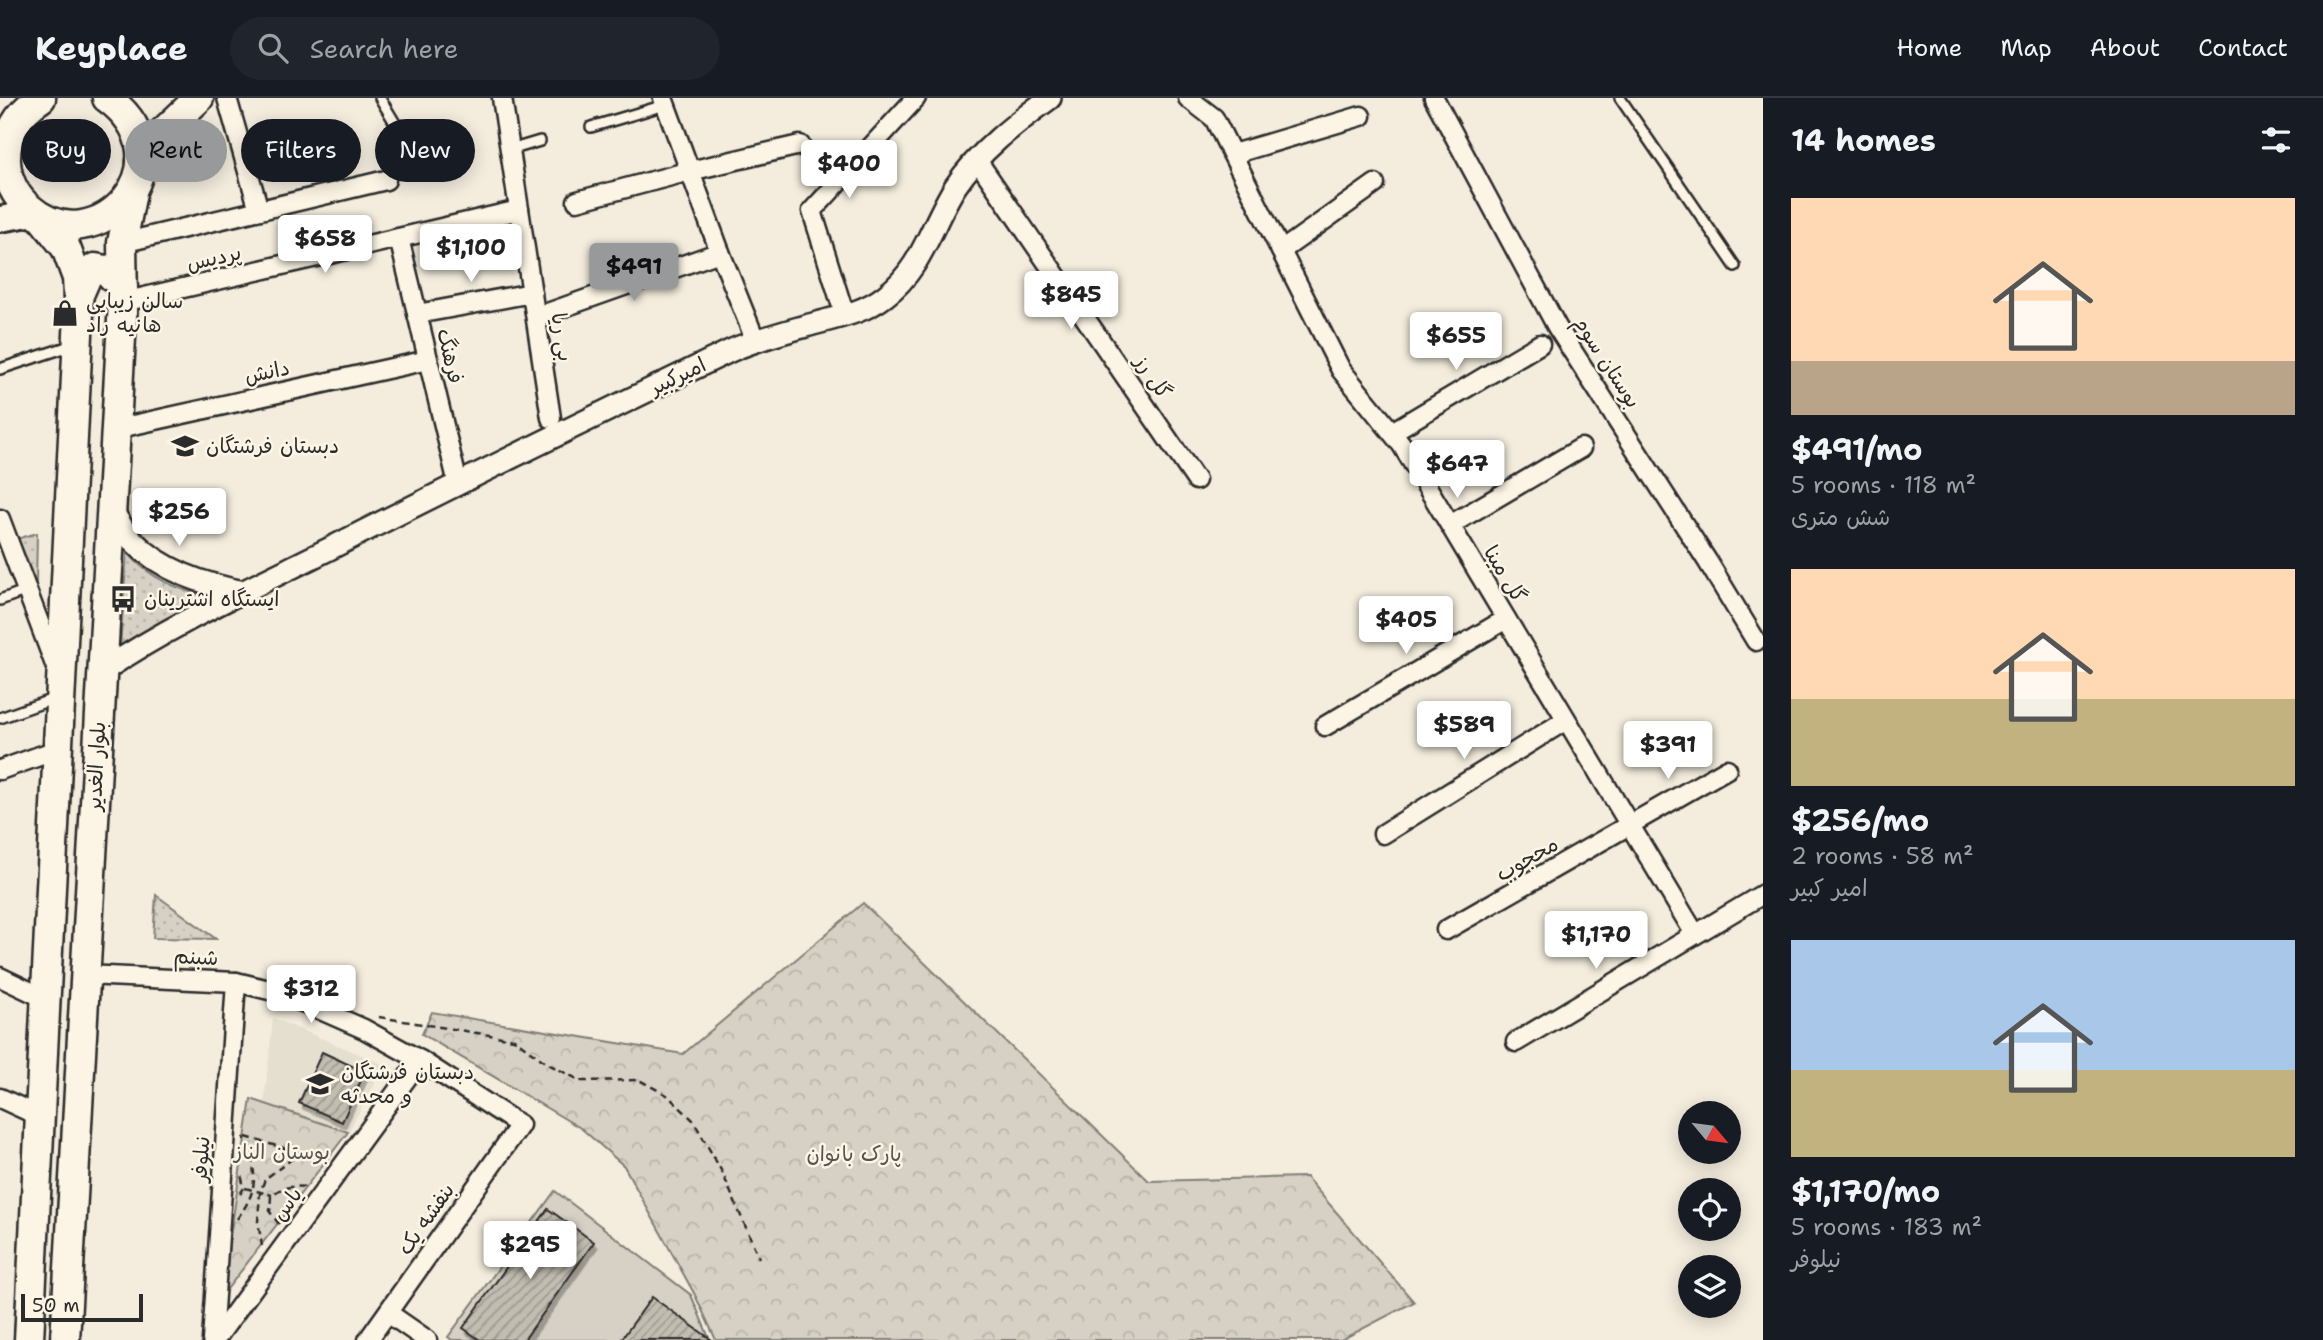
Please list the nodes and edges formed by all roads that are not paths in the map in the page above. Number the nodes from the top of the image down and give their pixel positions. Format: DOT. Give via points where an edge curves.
graph roads {
  1 [pos="107,98"];
  2 [pos="198,98"];
  3 [pos="227,98"];
  4 [pos="380,98"];
  5 [pos="502,98"];
  6 [pos="916,98"];
  7 [pos="1050,98"];
  8 [pos="1188,98"];
  9 [pos="1434,98"];
  10 [pos="1620,98"];
  11 [pos="664,102"];
  12 [pos="19,112"];
  13 [pos="1361,116"];
  14 [pos="130,119"];
  15 [pos="176,119"];
  16 [pos="393,119"];
  17 [pos="591,127"];
  18 [pos="540,141"];
  19 [pos="800,145"];
  20 [pos="510,150"];
  21 [pos="1233,154"];
  22 [pos="977,160"];
  23 [pos="690,171"];
  24 [pos="3,173"];
  25 [pos="137,182"];
  26 [pos="375,182"];
  27 [pos="1375,184"];
  28 [pos="132,192"];
  29 [pos="577,201"];
  30 [pos="257,204"];
  31 [pos="519,210"];
  32 [pos="38,215"];
  33 [pos="0,219"];
  34 [pos="399,238"];
  35 [pos="122,243"];
  36 [pos="1282,251"];
  37 [pos="720,252"];
  38 [pos="1735,266"];
  39 [pos="532,293"];
  40 [pos="123,295"];
  41 [pos="78,297"];
  42 [pos="417,314"];
  43 [pos="845,316"];
  44 [pos="536,317"];
  45 [pos="756,342"];
  46 [pos="78,344"];
  47 [pos="1541,344"];
  48 [pos="428,360"];
  49 [pos="0,369"];
  50 [pos="551,418"];
  51 [pos="115,429"];
  52 [pos="1392,432"];
  53 [pos="1581,447"];
  54 [pos="1196,480"];
  55 [pos="458,484"];
  56 [pos="111,509"];
  57 [pos="1,523"];
  58 [pos="1450,525"];
  59 [pos="27,590"];
  60 [pos="244,592"];
  61 [pos="0,600"];
  62 [pos="1506,619"];
  63 [pos="1759,639"];
  64 [pos="101,672"];
  65 [pos="62,689"];
  66 [pos="0,718"];
  67 [pos="1566,720"];
  68 [pos="1325,726"];
  69 [pos="59,749"];
  70 [pos="1727,769"];
  71 [pos="0,770"];
  72 [pos="1630,827"];
  73 [pos="1383,834"];
  74 [pos="1763,894"];
  75 [pos="1446,930"];
  76 [pos="1695,934"];
  77 [pos="85,975"];
  78 [pos="0,977"];
  79 [pos="236,982"];
  80 [pos="46,999"];
  81 [pos="1516,1042"];
  82 [pos="420,1060"];
  83 [pos="0,1098"];
  84 [pos="41,1117"];
  85 [pos="520,1125"];
  86 [pos="388,1313"];
  87 [pos="29,1340"];
  88 [pos="65,1340"];
  89 [pos="213,1340"];
  90 [pos="368,1340"];
  91 [pos="427,1340"];
  1 -- 14 [label="main road"];
  2 -- 15 [label="main road"];
  3 -- 30 [label="street"];
  4 -- 16 [label="lane"];
  5 -- 20 [label="street, بی ریا"];
  6 -- 43 [label="street" via="812,211"];
  7 -- 22 [label="street, امیرکبیر"];
  8 -- 21 [label="street, گل مینا" via="1214,118"];
  9 -- 63 [label="street, بوستان سوم" via="1557,327"];
  10 -- 38 [label="lane"];
  11 -- 17 [label="lane"];
  11 -- 23 [label="street"];
  12 -- 24 [label="main road"];
  13 -- 21 [label="street"];
  18 -- 20 [label="lane"];
  19 -- 23 [label="street"];
  20 -- 31 [label="street, بی ریا"];
  21 -- 36 [label="street, گل مینا"];
  22 -- 43 [label="street, امیرکبیر" via="951,194 904,280 884,297"];
  22 -- 54 [label="street, گل رز"];
  23 -- 29 [label="street"];
  23 -- 37 [label="street"];
  24 -- 32 [label="main road, بلوار الغدیر" via="19,198"];
  25 -- 28 [label="main road, بلوار الغدیر"];
  26 -- 30 [label="street"];
  27 -- 36 [label="street"];
  28 -- 32 [label="main road" via="101,219 81,225 61,224"];
  28 -- 35 [label="main road, بلوار الغدیر"];
  30 -- 35 [label="street"];
  31 -- 34 [label="street, پردیس"];
  31 -- 39 [label="street, بی ریا"];
  32 -- 33 [label="main road"];
  32 -- 41 [label="main road, بلوار الغدیر" via="66,248 77,278"];
  34 -- 40 [label="street, پردیس"];
  34 -- 42 [label="street, فرهنگ"];
  35 -- 40 [label="main road, بلوار الغدیر"];
  36 -- 52 [label="street, گل مینا" via="1341,370"];
  37 -- 44 [label="street"];
  37 -- 45 [label="street"];
  39 -- 42 [label="street"];
  39 -- 44 [label="street, بی ریا"];
  40 -- 41 [label="main road" via="106,270 95,268"];
  40 -- 51 [label="main road, بلوار الغدیر"];
  41 -- 46 [label="main road, بلوار الغدیر"];
  42 -- 48 [label="street, فرهنگ"];
  43 -- 45 [label="street, امیرکبیر"];
  44 -- 50 [label="street, بی ریا"];
  45 -- 55 [label="street, امیرکبیر"];
  46 -- 49 [label="lane"];
  46 -- 65 [label="main road, بلوار الغدیر"];
  47 -- 52 [label="street"];
  48 -- 51 [label="street, دانش"];
  48 -- 55 [label="street, فرهنگ"];
  51 -- 56 [label="main road, بلوار الغدیر"];
  52 -- 58 [label="street, گل مینا"];
  53 -- 58 [label="street"];
  55 -- 60 [label="street, امیرکبیر"];
  56 -- 60 [label="street" via="132,540 163,563 184,576"];
  56 -- 64 [label="main road, بلوار الغدیر"];
  57 -- 59 [label="street"];
  58 -- 62 [label="street, گل مینا"];
  59 -- 61 [label="lane"];
  59 -- 65 [label="street"];
  60 -- 64 [label="street, امیرکبیر"];
  62 -- 67 [label="street, گل مینا"];
  62 -- 68 [label="street"];
  64 -- 77 [label="main road, بلوار الغدیر"];
  65 -- 66 [label="lane"];
  65 -- 69 [label="main road, بلوار الغدیر"];
  67 -- 72 [label="street, گل مینا"];
  67 -- 73 [label="street"];
  69 -- 71 [label="street"];
  69 -- 80 [label="main road, بلوار الغدیر"];
  70 -- 72 [label="street, محجوب"];
  72 -- 75 [label="street, محجوب"];
  72 -- 76 [label="street, گل مینا"];
  74 -- 76 [label="street"];
  76 -- 81 [label="street"];
  77 -- 79 [label="street, شبنم"];
  77 -- 88 [label="main road, بلوار الغدیر"];
  78 -- 80 [label="street"];
  79 -- 82 [label="street, شبنم" via="324,1009"];
  79 -- 89 [label="street, نیلوفر"];
  80 -- 84 [label="main road, بلوار الغدیر"];
  82 -- 85 [label="street, شبنم"];
  82 -- 89 [label="street, یاس"];
  83 -- 84 [label="street"];
  84 -- 87 [label="main road, بلوار الغدیر"];
  85 -- 86 [label="street, بنفشه یک"];
  86 -- 90 [label="street, بنفشه یک"];
  86 -- 91 [label="street"];
}
